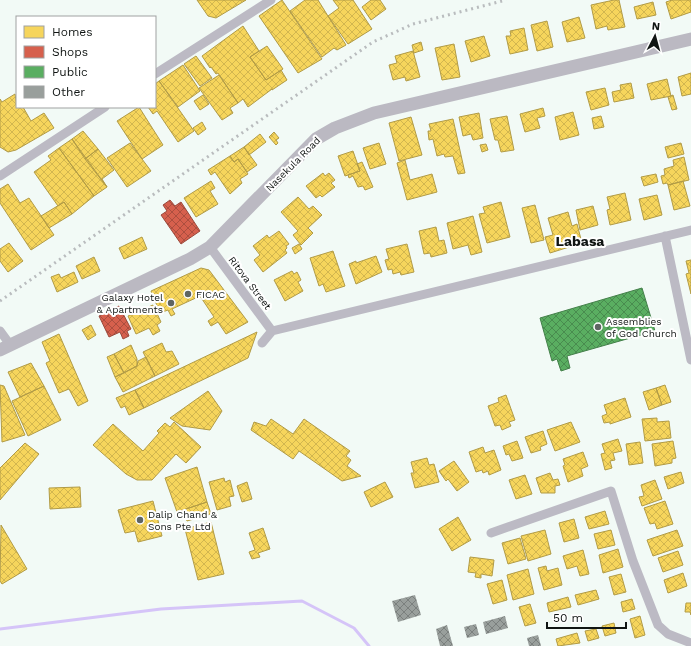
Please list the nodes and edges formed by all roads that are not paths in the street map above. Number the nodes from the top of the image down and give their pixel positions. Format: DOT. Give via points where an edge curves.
graph roads {
  1 [pos="271,0"];
  2 [pos="691,39"];
  3 [pos="156,73"];
  4 [pos="103,108"];
  5 [pos="0,176"];
  6 [pos="691,230"];
  7 [pos="665,236"];
  8 [pos="210,247"];
  9 [pos="0,331"];
  10 [pos="272,331"];
  11 [pos="262,343"];
  12 [pos="6,348"];
  13 [pos="691,360"];
  14 [pos="492,533"];
  15 [pos="691,643"];
  1 -- 3 [label="street"];
  2 -- 8 [label="main road, Nasekula Road" via="374,113 350,121 316,139"];
  4 -- 5 [label="street"];
  6 -- 7 [label="street"];
  7 -- 10 [label="street"];
  7 -- 13 [label="street"];
  8 -- 10 [label="street, Ritova Street"];
  8 -- 12 [label="main road, Nasekula Road"];
  9 -- 12 [label="street"];
  10 -- 11 [label="street"];
  14 -- 15 [label="street" via="611,491 633,561 658,625 668,634"];
}
